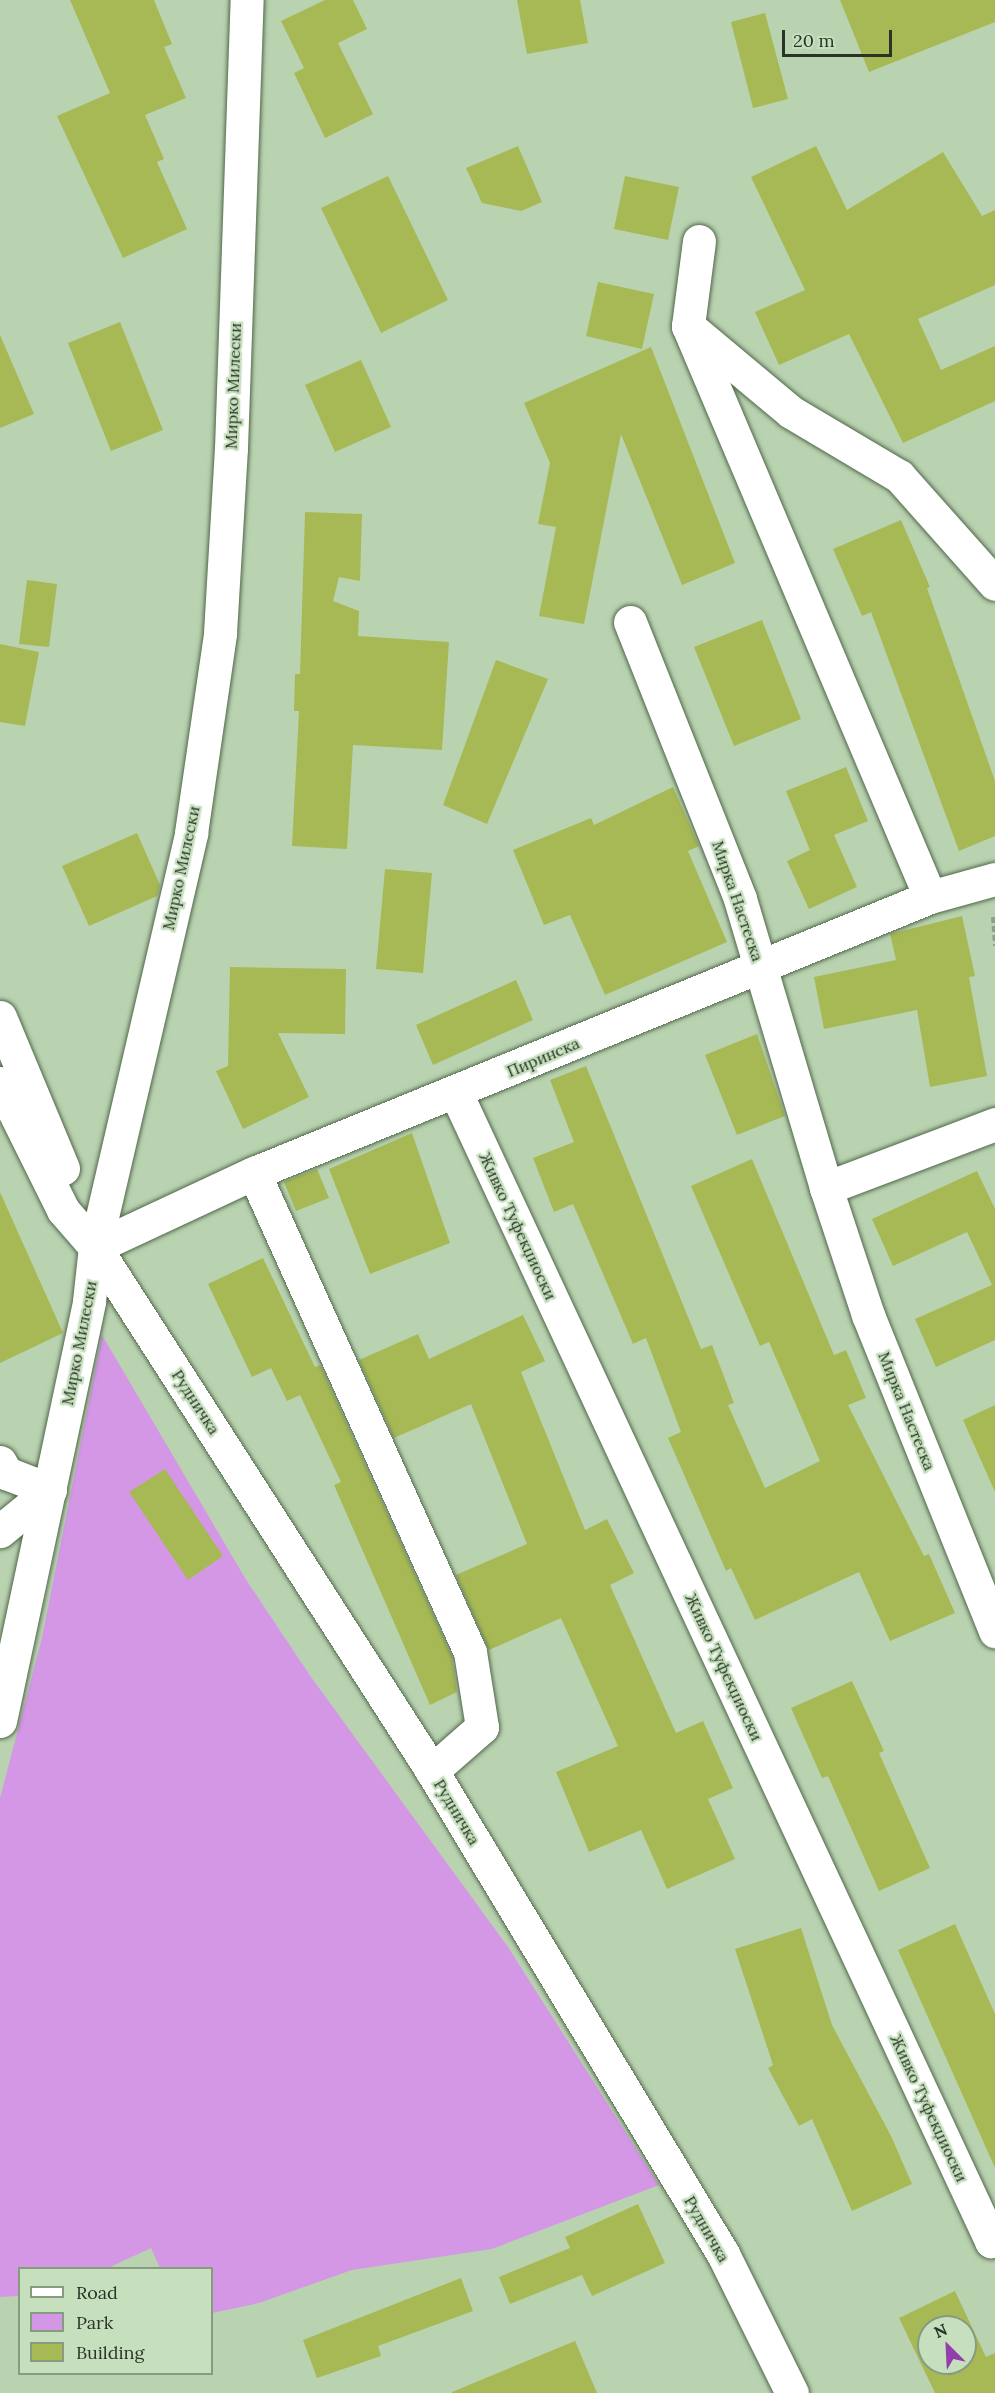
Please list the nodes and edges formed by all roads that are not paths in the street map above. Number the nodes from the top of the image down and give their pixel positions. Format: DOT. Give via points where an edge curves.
graph roads {
  1 [pos="247,0"];
  2 [pos="699,241"];
  3 [pos="688,326"];
  4 [pos="995,584"];
  5 [pos="630,622"];
  6 [pos="995,879"];
  7 [pos="930,897"];
  8 [pos="761,966"];
  9 [pos="0,1017"];
  10 [pos="0,1083"];
  11 [pos="456,1093"];
  12 [pos="995,1124"];
  13 [pos="254,1173"];
  14 [pos="826,1188"];
  15 [pos="96,1247"];
  16 [pos="0,1462"];
  17 [pos="50,1490"];
  18 [pos="0,1531"];
  19 [pos="995,1631"];
  20 [pos="0,1721"];
  21 [pos="432,1771"];
  22 [pos="993,2240"];
  23 [pos="792,2393"];
  1 -- 15 [label="street, Мирко Милески" via="231,448 220,633 191,833"];
  2 -- 3 [label="street"];
  3 -- 4 [label="street" via="791,412 899,476"];
  3 -- 7 [label="street"];
  5 -- 8 [label="street, Мирка Настеска" via="740,899"];
  6 -- 7 [label="street, Пиринска"];
  7 -- 8 [label="street, Пиринска"];
  8 -- 11 [label="street, Пиринска"];
  8 -- 14 [label="street, Мирка Настеска"];
  9 -- 15 [label="street, Рудничка"];
  10 -- 15 [label="street, Рудничка" via="63,1210"];
  11 -- 13 [label="street, Пиринска"];
  11 -- 22 [label="street, Живко Туфекџиоски"];
  12 -- 14 [label="street"];
  13 -- 15 [label="street, Пиринска"];
  13 -- 21 [label="street" via="470,1652 482,1727"];
  14 -- 19 [label="street, Мирка Настеска" via="868,1315"];
  15 -- 17 [label="street, Мирко Милески"];
  15 -- 21 [label="street, Рудничка"];
  16 -- 17 [label="street" via="6,1473"];
  17 -- 18 [label="street"];
  17 -- 20 [label="street, Мирко Милески"];
  21 -- 23 [label="street, Рудничка" via="723,2254"];
}
